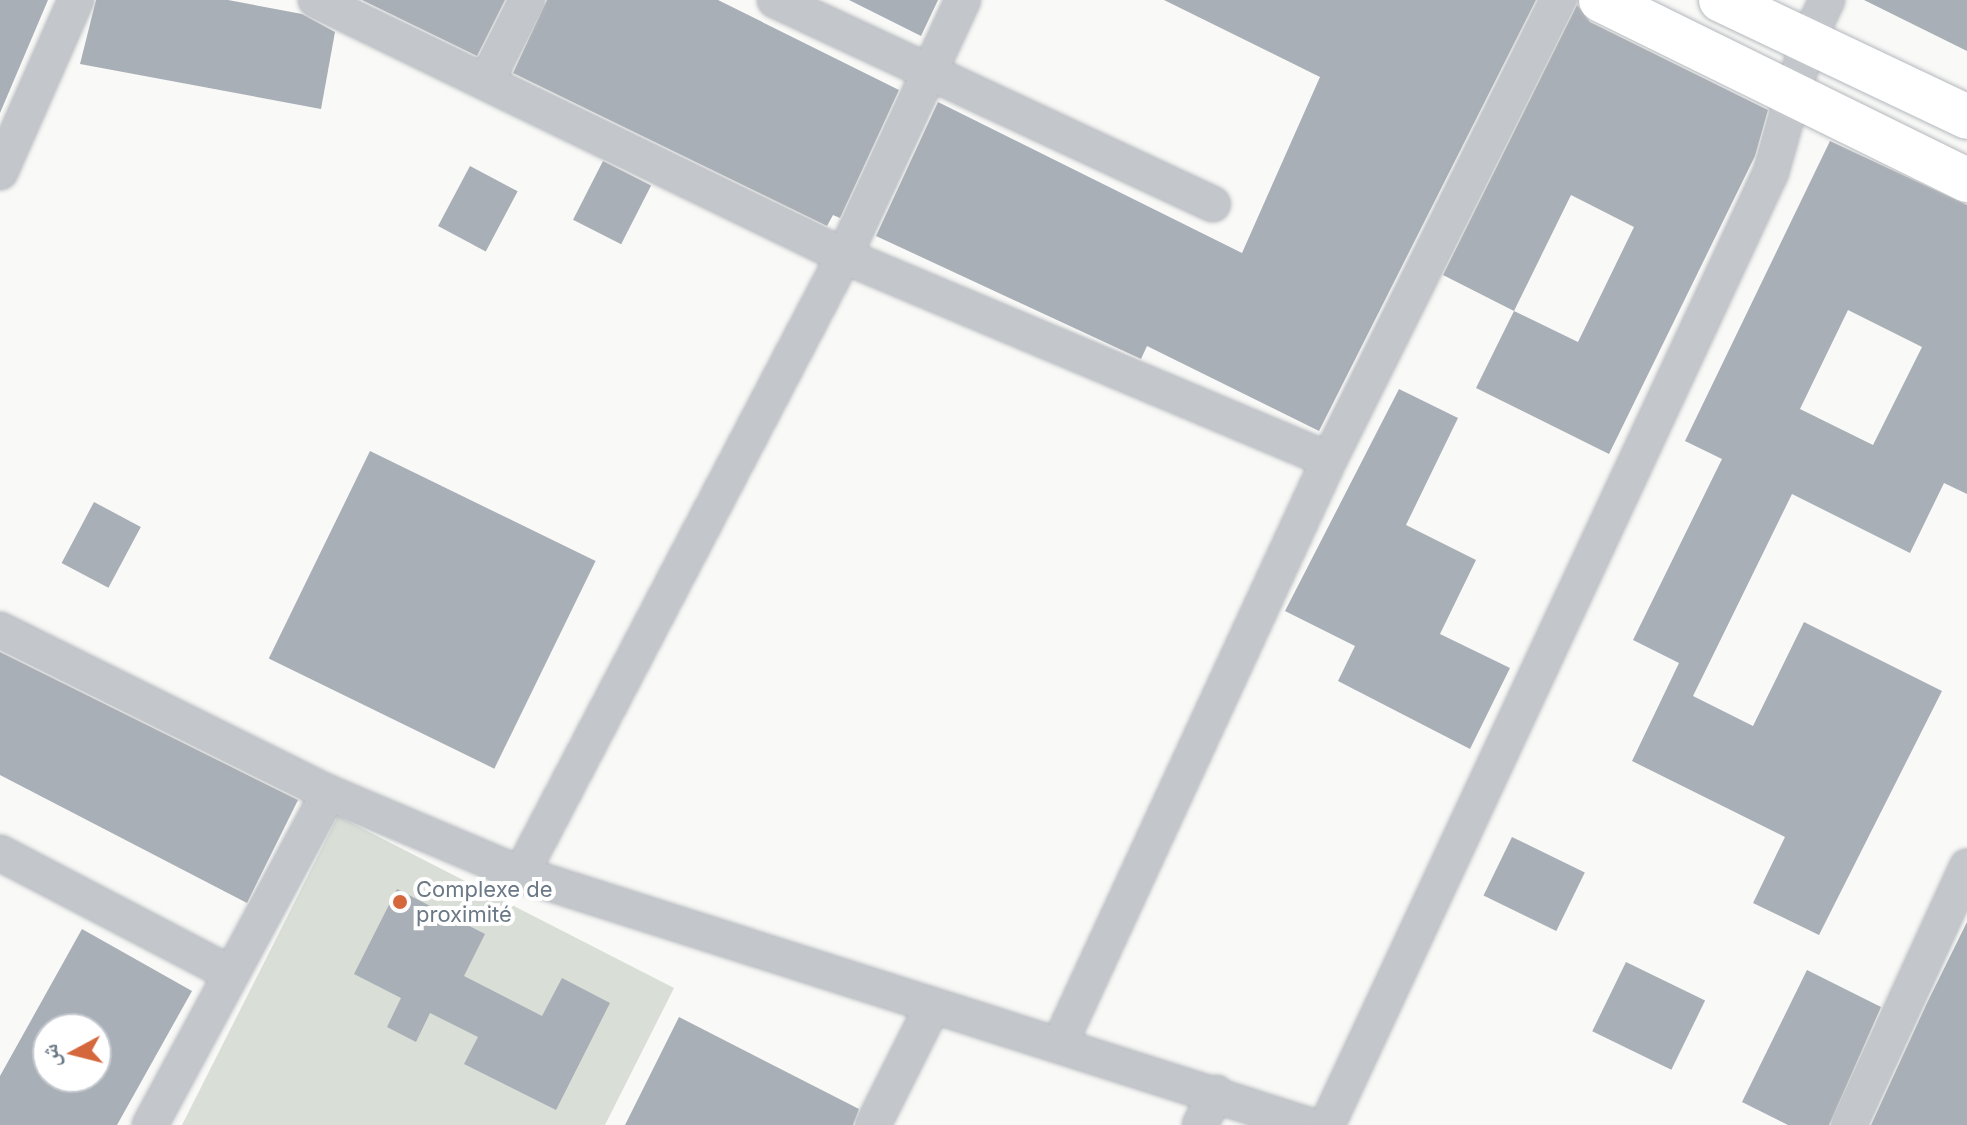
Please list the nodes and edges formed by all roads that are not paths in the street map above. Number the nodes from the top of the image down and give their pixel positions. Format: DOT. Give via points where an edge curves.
graph roads {
  1 [pos="76,0"];
  2 [pos="316,0"];
  3 [pos="527,0"];
  4 [pos="775,0"];
  5 [pos="963,0"];
  6 [pos="1558,0"];
  7 [pos="1601,0"];
  8 [pos="1721,0"];
  9 [pos="1818,19"];
  10 [pos="929,75"];
  11 [pos="486,82"];
  12 [pos="1795,97"];
  13 [pos="1967,117"];
  14 [pos="0,172"];
  15 [pos="1967,180"];
  16 [pos="1213,204"];
  17 [pos="844,256"];
  18 [pos="1329,460"];
  19 [pos="0,630"];
  20 [pos="329,793"];
  21 [pos="0,853"];
  22 [pos="1967,867"];
  23 [pos="521,874"];
  24 [pos="231,974"];
  25 [pos="932,1007"];
  26 [pos="1060,1043"];
  27 [pos="1216,1093"];
  28 [pos="150,1125"];
  29 [pos="873,1125"];
  30 [pos="1200,1125"];
  31 [pos="1308,1125"];
  32 [pos="1327,1125"];
  33 [pos="1849,1125"];
  1 -- 14 [label="street"];
  2 -- 11 [label="street"];
  3 -- 11 [label="street"];
  4 -- 10 [label="street"];
  5 -- 10 [label="street"];
  6 -- 18 [label="street"];
  7 -- 12 [label="main road"];
  8 -- 9 [label="main road"];
  9 -- 12 [label="street"];
  9 -- 13 [label="main road"];
  10 -- 16 [label="street"];
  10 -- 17 [label="street"];
  11 -- 17 [label="street"];
  12 -- 15 [label="main road"];
  12 -- 32 [label="street" via="1771,172"];
  17 -- 18 [label="street"];
  17 -- 23 [label="street"];
  18 -- 26 [label="street"];
  19 -- 20 [label="street"];
  20 -- 23 [label="street"];
  20 -- 24 [label="street"];
  21 -- 24 [label="street"];
  22 -- 33 [label="street"];
  23 -- 25 [label="street"];
  24 -- 28 [label="street"];
  25 -- 26 [label="street"];
  25 -- 29 [label="street"];
  26 -- 27 [label="street"];
  27 -- 30 [label="street"];
  27 -- 31 [label="street"];
}
